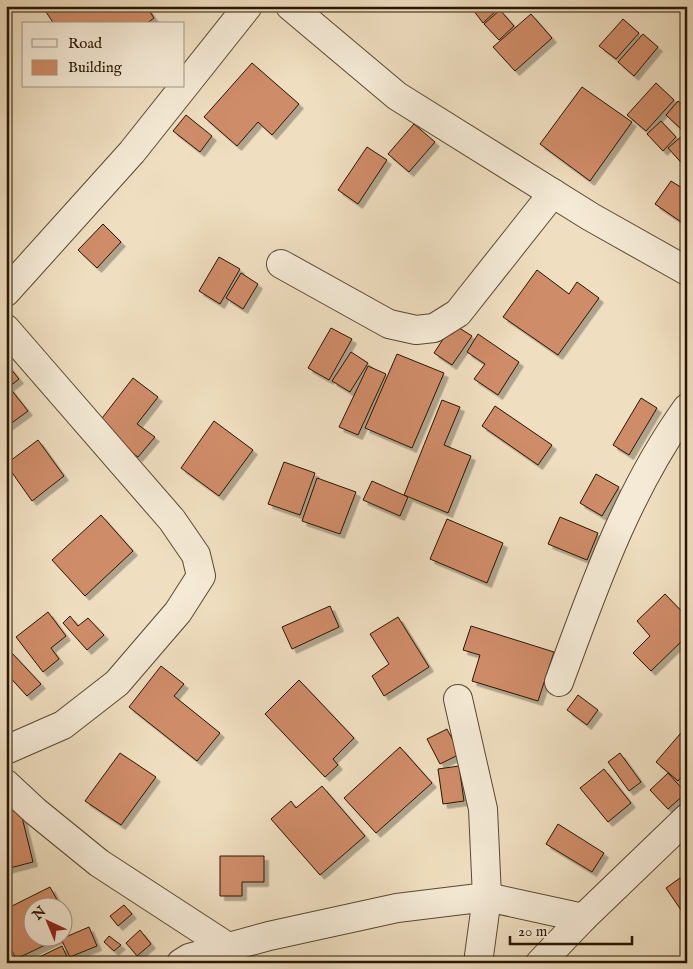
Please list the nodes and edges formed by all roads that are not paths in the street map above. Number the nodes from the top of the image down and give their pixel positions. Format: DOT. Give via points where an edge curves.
graph roads {
  1 [pos="248,6"];
  2 [pos="290,6"];
  3 [pos="185,85"];
  4 [pos="183,88"];
  5 [pos="553,193"];
  6 [pos="281,264"];
  7 [pos="687,271"];
  8 [pos="6,292"];
  9 [pos="6,329"];
  10 [pos="687,408"];
  11 [pos="559,682"];
  12 [pos="458,699"];
  13 [pos="6,750"];
  14 [pos="6,784"];
  15 [pos="687,818"];
  16 [pos="487,897"];
  17 [pos="582,918"];
  18 [pos="228,947"];
  19 [pos="181,963"];
  20 [pos="478,963"];
  21 [pos="540,963"];
  1 -- 3 [label="street"];
  2 -- 5 [label="street" via="397,96"];
  4 -- 8 [label="street" via="132,152"];
  5 -- 6 [label="street" via="458,312 434,328 416,330 389,324"];
  5 -- 7 [label="street"];
  9 -- 13 [label="street" via="172,520 196,555 200,576 178,612 117,683 63,725"];
  10 -- 11 [label="street" via="639,483 602,565"];
  12 -- 16 [label="street" via="483,809"];
  14 -- 18 [label="street" via="99,863"];
  15 -- 17 [label="street"];
  16 -- 17 [label="street"];
  16 -- 18 [label="street" via="396,908"];
  16 -- 20 [label="street"];
  17 -- 21 [label="street"];
  18 -- 19 [label="street"];
}
